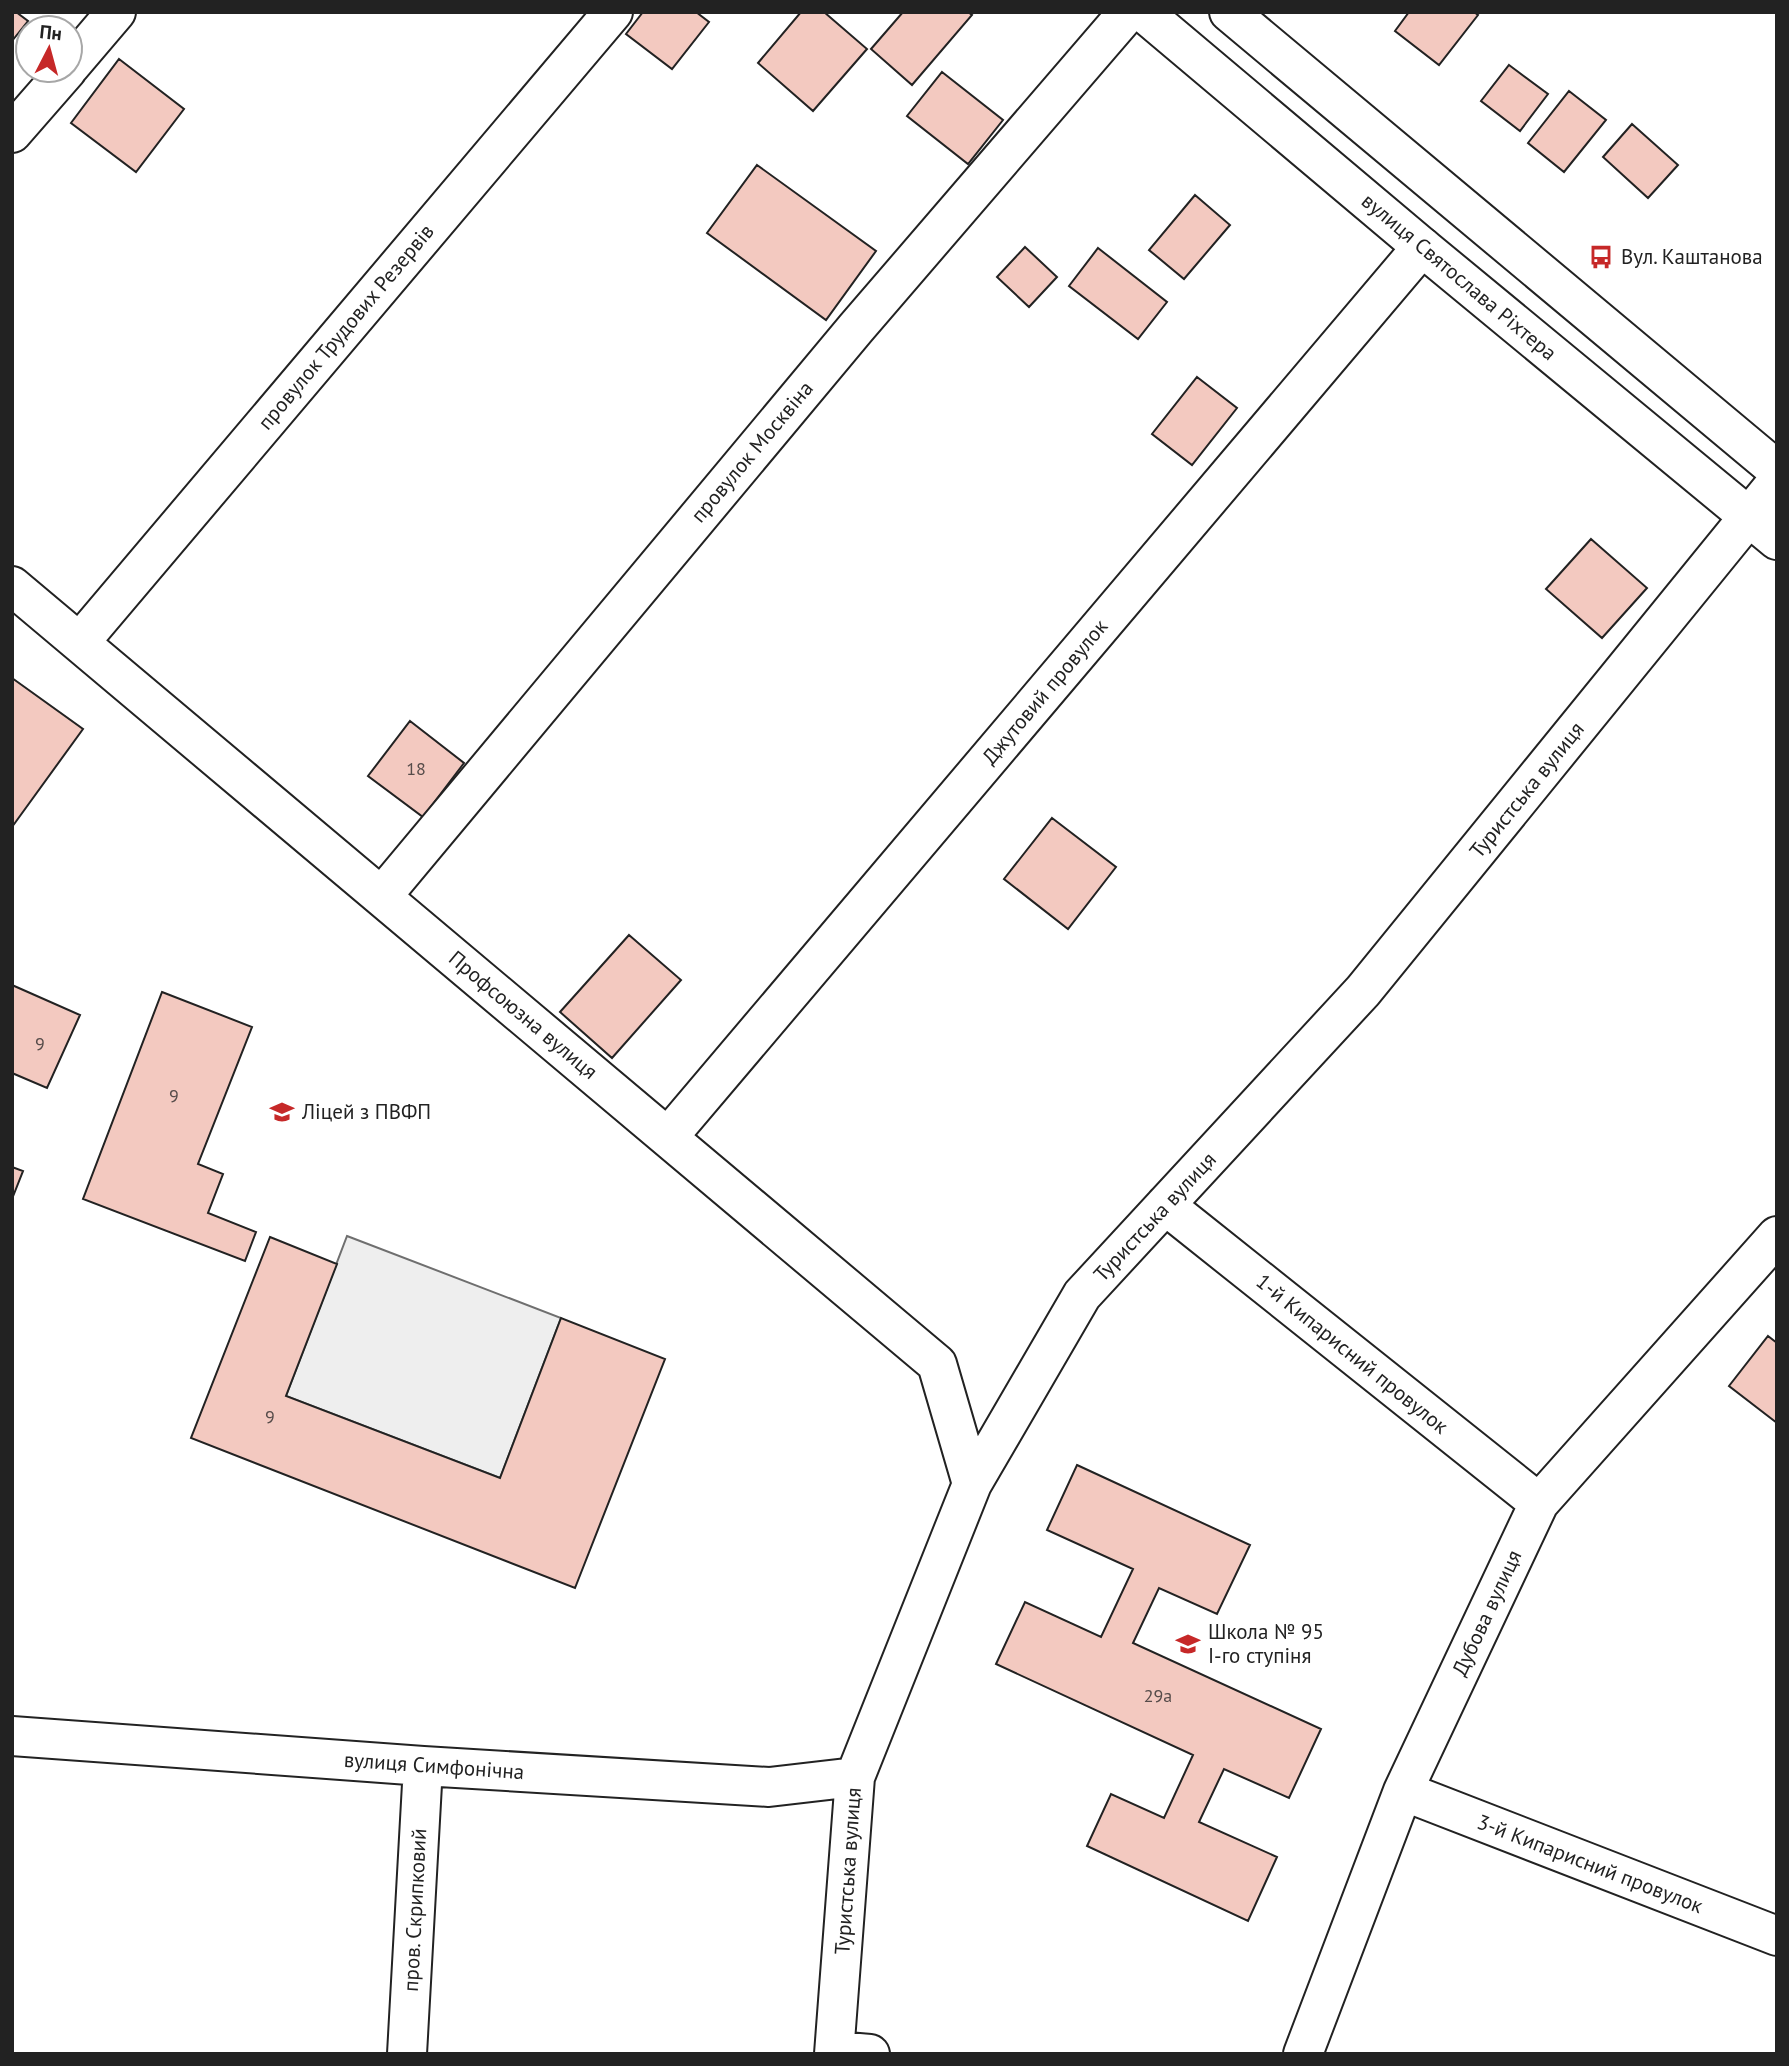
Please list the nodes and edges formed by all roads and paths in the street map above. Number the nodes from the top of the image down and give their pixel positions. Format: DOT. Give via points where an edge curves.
graph roads {
  1 [pos="116,12"];
  2 [pos="613,12"];
  3 [pos="1128,12"];
  4 [pos="1143,12"];
  5 [pos="1229,12"];
  6 [pos="84,49"];
  7 [pos="54,84"];
  8 [pos="12,133"];
  9 [pos="1422,247"];
  10 [pos="1777,470"];
  11 [pos="1777,482"];
  12 [pos="1763,529"];
  13 [pos="12,586"];
  14 [pos="80,642"];
  15 [pos="382,896"];
  16 [pos="668,1137"];
  17 [pos="1165,1205"];
  18 [pos="1777,1236"];
  19 [pos="972,1484"];
  20 [pos="1539,1503"];
  21 [pos="12,1736"];
  22 [pos="423,1766"];
  23 [pos="855,1777"];
  24 [pos="1403,1791"];
  25 [pos="1777,1936"];
  26 [pos="846,2053"];
  27 [pos="407,2054"];
  28 [pos="1303,2054"];
  1 -- 6 [label="street"];
  2 -- 14 [label="street, провулок Трудових Резервів"];
  3 -- 15 [label="street, провулок Москвіна" via="856,328"];
  4 -- 9 [label="street, вулиця Святослава Ріхтера"];
  5 -- 10 [label="street"];
  7 -- 8 [label="street"];
  9 -- 12 [label="street, вулиця Святослава Ріхтера"];
  9 -- 16 [label="street, Джутовий провулок"];
  11 -- 12 [label="street, Туристська вулиця"];
  12 -- 17 [label="street, Туристська вулиця" via="1363,991"];
  13 -- 14 [label="street, Профсоюзна вулиця"];
  14 -- 15 [label="street, Профсоюзна вулиця"];
  15 -- 16 [label="street, Профсоюзна вулиця"];
  16 -- 19 [label="street, Профсоюзна вулиця" via="937,1364"];
  17 -- 19 [label="street, Туристська вулиця" via="1082,1295"];
  17 -- 20 [label="street, 1-й Кипарисний провулок"];
  18 -- 20 [label="street, Дубова вулиця"];
  19 -- 23 [label="street, Туристська вулиця"];
  20 -- 24 [label="street, Дубова вулиця"];
  21 -- 22 [label="street, вулиця Симфонічна"];
  22 -- 23 [label="street, вулиця Симфонічна" via="769,1787"];
  22 -- 27 [label="street, пров. Скрипковий"];
  23 -- 26 [label="street, Туристська вулиця"];
  24 -- 25 [label="street, 3-й Кипарисний провулок"];
  24 -- 28 [label="street, Дубова вулиця"];
}
